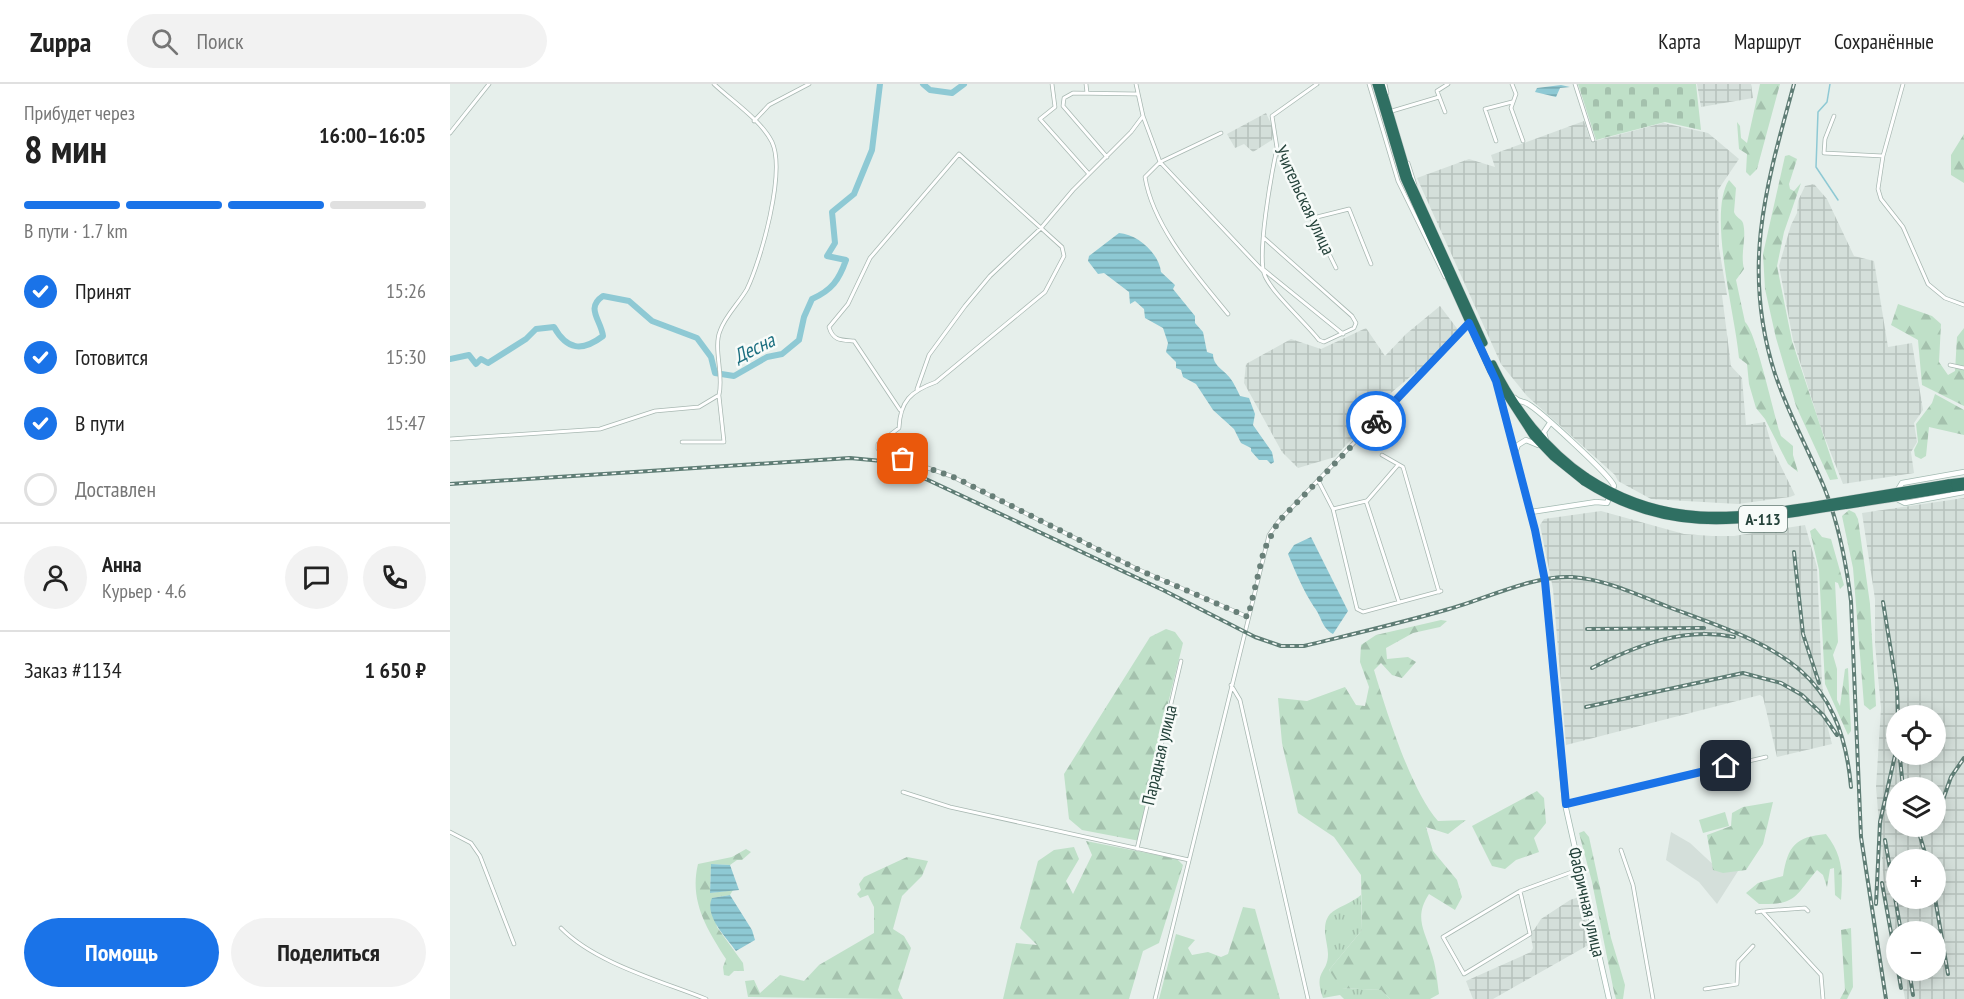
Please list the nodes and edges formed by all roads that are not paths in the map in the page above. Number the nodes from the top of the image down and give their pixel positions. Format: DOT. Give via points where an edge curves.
graph roads {
  1 [pos="489,84"];
  2 [pos="714,84"];
  3 [pos="809,84"];
  4 [pos="1052,84"];
  5 [pos="1086,84"];
  6 [pos="1136,84"];
  7 [pos="1317,84"];
  8 [pos="1369,84"];
  9 [pos="1376,84"];
  10 [pos="1383,84"];
  11 [pos="1448,84"];
  12 [pos="1512,84"];
  13 [pos="1575,84"];
  14 [pos="1903,84"];
  15 [pos="1087,93"];
  16 [pos="1138,94"];
  17 [pos="1439,97"];
  18 [pos="1512,102"];
  19 [pos="1392,111"];
  20 [pos="1444,112"];
  21 [pos="1143,116"];
  22 [pos="1834,116"];
  23 [pos="754,121"];
  24 [pos="1221,133"];
  25 [pos="450,134"];
  26 [pos="1593,140"];
  27 [pos="1496,141"];
  28 [pos="1523,141"];
  29 [pos="1278,148"];
  30 [pos="1883,156"];
  31 [pos="1107,157"];
  32 [pos="1160,162"];
  33 [pos="1089,174"];
  34 [pos="1418,198"];
  35 [pos="1313,219"];
  36 [pos="1041,228"];
  37 [pos="1264,238"];
  38 [pos="1371,264"];
  39 [pos="1336,268"];
  40 [pos="1263,271"];
  41 [pos="1453,286"];
  42 [pos="1964,305"];
  43 [pos="1228,314"];
  44 [pos="1469,323"];
  45 [pos="1343,334"];
  46 [pos="1950,365"];
  47 [pos="1964,368"];
  48 [pos="1496,381"];
  49 [pos="917,389"];
  50 [pos="1511,394"];
  51 [pos="718,395"];
  52 [pos="900,410"];
  53 [pos="1550,423"];
  54 [pos="450,439"];
  55 [pos="682,442"];
  56 [pos="1547,447"];
  57 [pos="1382,456"];
  58 [pos="1515,457"];
  59 [pos="1398,465"];
  60 [pos="1964,472"];
  61 [pos="1964,481"];
  62 [pos="1319,482"];
  63 [pos="1948,486"];
  64 [pos="1964,487"];
  65 [pos="1964,492"];
  66 [pos="1366,502"];
  67 [pos="1333,509"];
  68 [pos="1531,512"];
  69 [pos="1399,602"];
  70 [pos="1248,617"];
  71 [pos="1181,661"];
  72 [pos="1231,686"];
  73 [pos="1766,757"];
  74 [pos="903,792"];
  75 [pos="1566,804"];
  76 [pos="450,832"];
  77 [pos="1137,849"];
  78 [pos="1621,849"];
  79 [pos="1189,860"];
  80 [pos="1580,869"];
  81 [pos="1520,891"];
  82 [pos="1762,911"];
  83 [pos="1808,911"];
  84 [pos="1757,912"];
  85 [pos="561,928"];
  86 [pos="514,944"];
  87 [pos="1753,946"];
  88 [pos="1705,989"];
  89 [pos="706,999"];
  90 [pos="1155,999"];
  91 [pos="1308,999"];
  92 [pos="1609,999"];
  93 [pos="1653,999"];
  94 [pos="1824,999"];
  1 -- 25 [label="street"];
  2 -- 23 [label="street"];
  3 -- 23 [label="street" via="769,105"];
  4 -- 33 [label="street" via="1055,107 1040,119"];
  5 -- 15 [label="street"];
  6 -- 16 [label="street"];
  7 -- 29 [label="street, Учительская улица" via="1272,116"];
  8 -- 41 [label="street" via="1398,181 1432,254"];
  9 -- 41 [label="highway, А-113" via="1404,178"];
  10 -- 19 [label="street"];
  10 -- 34 [label="highway, А-113" via="1403,160"];
  11 -- 17 [label="street" via="1437,88"];
  12 -- 18 [label="street" via="1516,94"];
  13 -- 26 [label="street"];
  14 -- 30 [label="street"];
  15 -- 16 [label="street"];
  15 -- 31 [label="street" via="1068,94 1063,106"];
  16 -- 21 [label="street"];
  17 -- 19 [label="street"];
  17 -- 20 [label="street"];
  18 -- 27 [label="street" via="1485,109"];
  18 -- 28 [label="street"];
  19 -- 34 [label="street"];
  21 -- 31 [label="street"];
  21 -- 32 [label="street"];
  22 -- 30 [label="street" via="1824,153"];
  23 -- 51 [label="street" via="774,149 773,197 753,275 720,331"];
  24 -- 32 [label="street"];
  29 -- 35 [label="street, Учительская улица"];
  29 -- 37 [label="street"];
  30 -- 42 [label="street" via="1879,177 1881,199 1903,227 1932,289"];
  31 -- 33 [label="street"];
  32 -- 40 [label="street"];
  32 -- 43 [label="street" via="1145,177 1148,198 1187,264"];
  33 -- 36 [label="street"];
  34 -- 50 [label="highway, А-113" via="1495,369"];
  35 -- 38 [label="street" via="1348,208"];
  35 -- 39 [label="street, Учительская улица"];
  36 -- 49 [label="street" via="990,276 945,331 929,355"];
  36 -- 49 [label="street" via="1065,252 1045,292 936,382"];
  36 -- 52 [label="street" via="959,154 870,258 848,304 829,327 838,340 854,341"];
  37 -- 40 [label="street"];
  37 -- 45 [label="street" via="1355,320 1354,328"];
  40 -- 45 [label="street"];
  40 -- 45 [label="street" via="1319,340 1324,342"];
  41 -- 44 [label="highway, А-113"];
  44 -- 48 [label="highway, А-113"];
  44 -- 62 [label="street"];
  46 -- 47 [label="street"];
  48 -- 56 [label="highway, А-113" via="1518,417"];
  48 -- 58 [label="street, Фабричная улица"];
  49 -- 52 [label="street"];
  50 -- 53 [label="street"];
  50 -- 56 [label="highway, А-113"];
  51 -- 54 [label="street" via="699,407 655,411 600,429"];
  51 -- 55 [label="street" via="724,442"];
  52 -- 70 [label="street" via="899,428 878,444 881,452 951,476 1137,569"];
  53 -- 56 [label="street" via="1544,434"];
  53 -- 68 [label="street" via="1611,480 1614,489 1608,503"];
  56 -- 58 [label="street" via="1522,441"];
  56 -- 63 [label="highway, А-113, bridge" via="1616,500 1681,520 1715,523 1765,519"];
  57 -- 59 [label="street"];
  58 -- 68 [label="street, Фабричная улица"];
  59 -- 66 [label="street"];
  59 -- 69 [label="street" via="1403,467 1440,591"];
  60 -- 65 [label="street" via="1902,483 1896,492 1905,503"];
  61 -- 63 [label="highway, А-113"];
  62 -- 67 [label="street"];
  62 -- 70 [label="street" via="1269,535"];
  63 -- 64 [label="highway, А-113"];
  66 -- 67 [label="street"];
  66 -- 69 [label="street"];
  67 -- 69 [label="street" via="1357,609 1364,612"];
  68 -- 75 [label="street, Фабричная улица" via="1545,581"];
  70 -- 72 [label="street"];
  71 -- 77 [label="street, Парадная улица"];
  72 -- 79 [label="street"];
  72 -- 91 [label="street" via="1240,700"];
  73 -- 75 [label="street"];
  74 -- 77 [label="street" via="950,807"];
  75 -- 80 [label="street, Фабричная улица"];
  76 -- 86 [label="street" via="471,843 480,856"];
  77 -- 79 [label="street"];
  78 -- 93 [label="street" via="1633,885"];
  79 -- 90 [label="street"];
  80 -- 81 [label="street"];
  80 -- 92 [label="street, Фабричная улица"];
  81 -- 81 [label="street" via="1530,934 1464,974 1443,937"];
  82 -- 83 [label="street"];
  82 -- 84 [label="street"];
  82 -- 94 [label="street" via="1821,975"];
  85 -- 89 [label="street" via="583,946"];
  87 -- 88 [label="street" via="1738,962 1737,984"];
}
